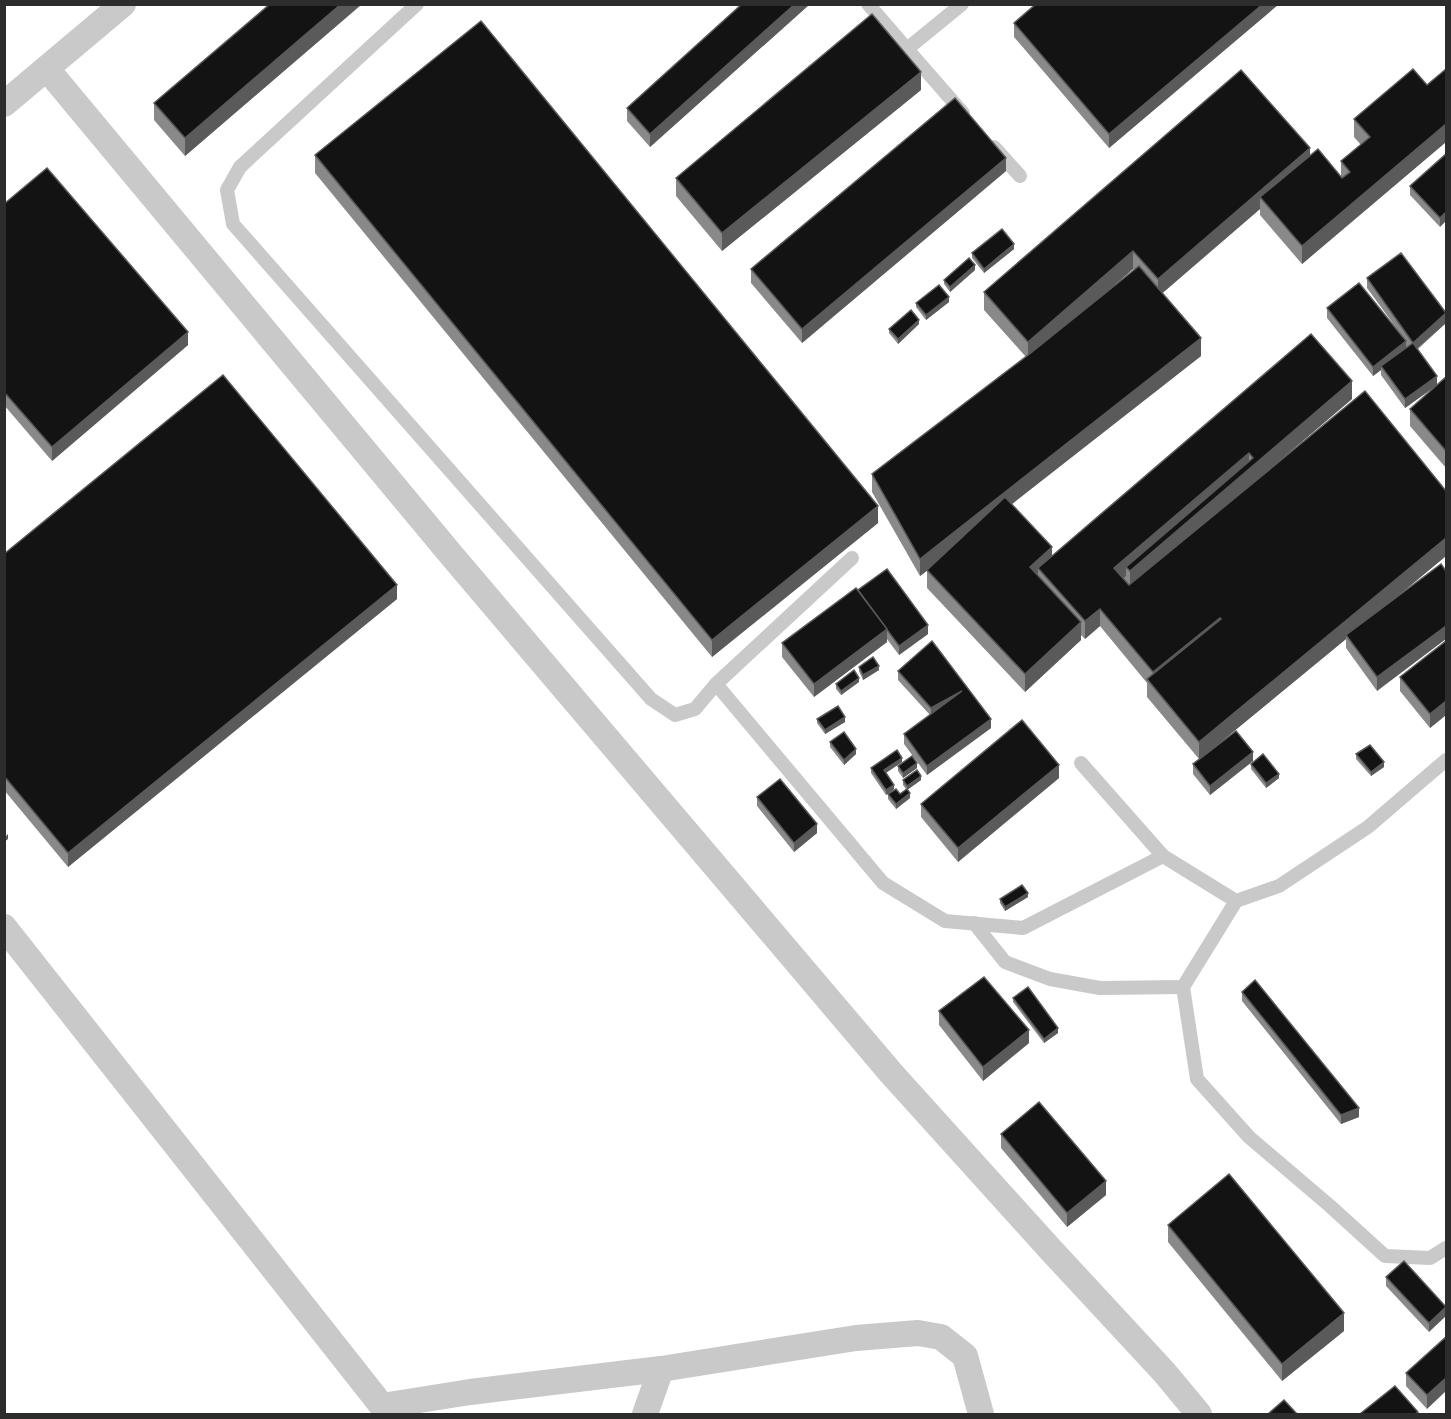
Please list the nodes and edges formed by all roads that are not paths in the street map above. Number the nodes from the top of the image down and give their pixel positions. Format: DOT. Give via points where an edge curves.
graph roads {
  1 [pos="123,4"];
  2 [pos="417,4"];
  3 [pos="868,4"];
  4 [pos="962,4"];
  5 [pos="907,49"];
  6 [pos="47,69"];
  7 [pos="4,104"];
  8 [pos="1020,176"];
  9 [pos="852,558"];
  10 [pos="716,684"];
  11 [pos="1446,760"];
  12 [pos="1081,763"];
  13 [pos="1163,856"];
  14 [pos="1236,901"];
  15 [pos="974,923"];
  16 [pos="4,927"];
  17 [pos="1183,987"];
  18 [pos="1446,1248"];
  19 [pos="661,1369"];
  20 [pos="384,1410"];
  21 [pos="645,1414"];
  22 [pos="981,1414"];
  23 [pos="1199,1414"];
  1 -- 6 [label="street"];
  2 -- 10 [label="lane" via="240,167 227,190 233,224 651,699 675,715 695,709"];
  3 -- 5 [label="lane"];
  4 -- 5 [label="lane"];
  5 -- 8 [label="lane"];
  6 -- 7 [label="street"];
  6 -- 23 [label="street" via="453,557 884,1064"];
  9 -- 10 [label="lane"];
  10 -- 15 [label="lane" via="883,883 945,921"];
  11 -- 14 [label="lane" via="1358,833 1279,886"];
  12 -- 13 [label="lane"];
  13 -- 14 [label="lane"];
  13 -- 15 [label="lane" via="1023,928"];
  14 -- 17 [label="lane"];
  15 -- 17 [label="lane" via="1005,962 1050,979 1100,988"];
  16 -- 20 [label="street"];
  17 -- 18 [label="lane" via="1197,1079 1249,1137 1385,1256 1430,1258"];
  19 -- 20 [label="street" via="470,1392"];
  19 -- 21 [label="street"];
  19 -- 22 [label="street" via="856,1338 918,1333 941,1337 965,1356"];
}
